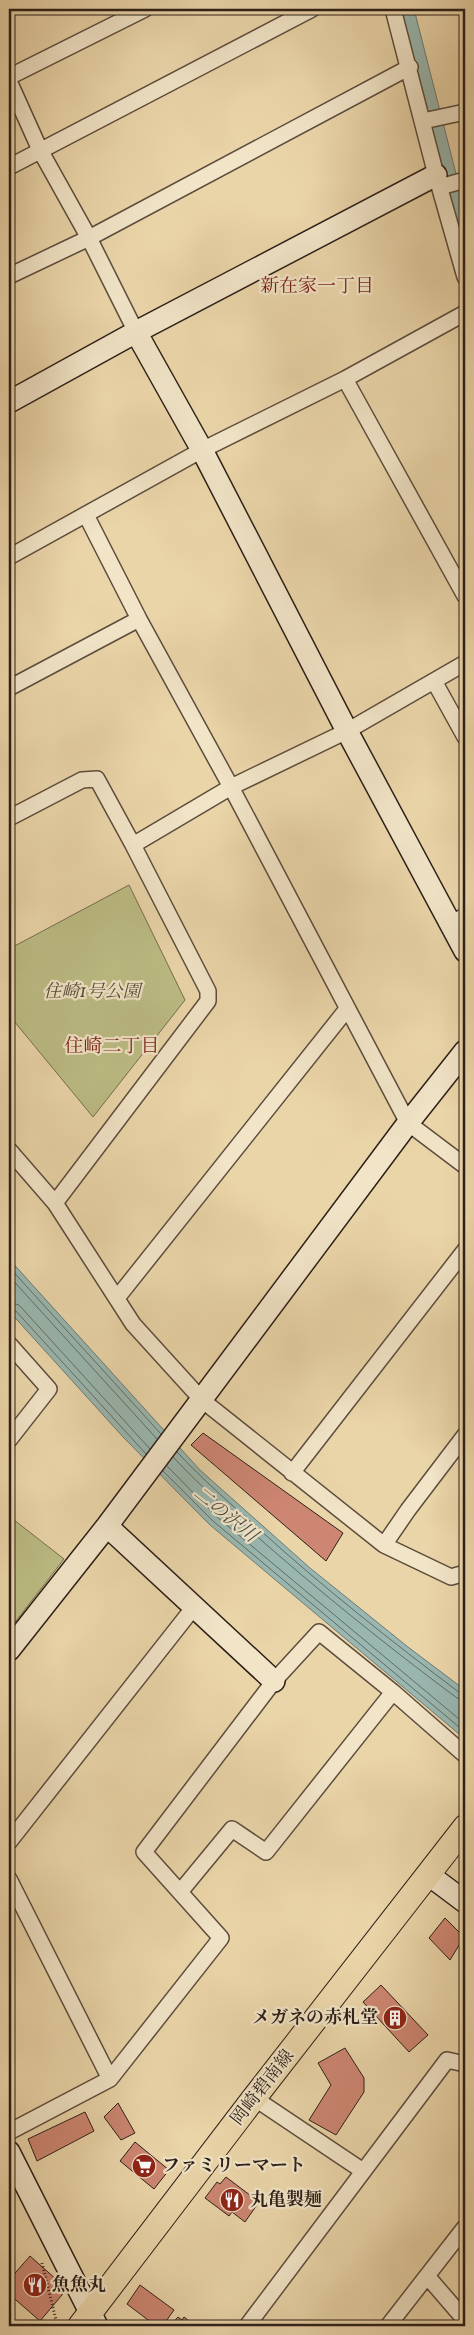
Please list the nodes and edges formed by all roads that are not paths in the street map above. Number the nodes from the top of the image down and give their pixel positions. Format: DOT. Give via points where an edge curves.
graph roads {
  1 [pos="145,9"];
  2 [pos="312,9"];
  3 [pos="394,9"];
  4 [pos="410,67"];
  5 [pos="9,77"];
  6 [pos="9,81"];
  7 [pos="465,112"];
  8 [pos="423,120"];
  9 [pos="40,150"];
  10 [pos="9,167"];
  11 [pos="465,180"];
  12 [pos="438,181"];
  13 [pos="89,238"];
  14 [pos="9,276"];
  15 [pos="465,277"];
  16 [pos="465,313"];
  17 [pos="136,332"];
  18 [pos="345,379"];
  19 [pos="9,402"];
  20 [pos="202,450"];
  21 [pos="86,515"];
  22 [pos="9,557"];
  23 [pos="465,596"];
  24 [pos="139,619"];
  25 [pos="465,663"];
  26 [pos="434,681"];
  27 [pos="9,688"];
  28 [pos="347,731"];
  29 [pos="465,737"];
  30 [pos="231,787"];
  31 [pos="9,818"];
  32 [pos="134,845"];
  33 [pos="458,919"];
  34 [pos="465,951"];
  35 [pos="347,1010"];
  36 [pos="465,1051"];
  37 [pos="408,1123"];
  38 [pos="9,1150"];
  39 [pos="465,1166"];
  40 [pos="55,1203"];
  41 [pos="465,1250"];
  42 [pos="117,1298"];
  43 [pos="9,1344"];
  44 [pos="202,1400"];
  45 [pos="465,1435"];
  46 [pos="9,1440"];
  47 [pos="292,1473"];
  48 [pos="107,1526"];
  49 [pos="384,1546"];
  50 [pos="465,1573"];
  51 [pos="194,1607"];
  52 [pos="9,1650"];
  53 [pos="274,1681"];
  54 [pos="393,1692"];
  55 [pos="465,1755"];
  56 [pos="465,1827"];
  57 [pos="9,1842"];
  58 [pos="429,1876"];
  59 [pos="9,1879"];
  60 [pos="180,1892"];
  61 [pos="465,1902"];
  62 [pos="465,2064"];
  63 [pos="110,2079"];
  64 [pos="254,2098"];
  65 [pos="9,2132"];
  66 [pos="9,2152"];
  67 [pos="363,2171"];
  68 [pos="465,2227"];
  69 [pos="427,2276"];
  70 [pos="465,2320"];
  71 [pos="89,2322"];
  72 [pos="247,2326"];
  73 [pos="388,2326"];
  1 -- 5 [label="street"];
  2 -- 9 [label="street"];
  3 -- 4 [label="street"];
  4 -- 8 [label="street"];
  4 -- 13 [label="street"];
  6 -- 9 [label="street"];
  7 -- 8 [label="street"];
  8 -- 12 [label="street"];
  9 -- 10 [label="street"];
  9 -- 13 [label="street"];
  11 -- 12 [label="street"];
  12 -- 15 [label="street"];
  12 -- 17 [label="street"];
  13 -- 14 [label="street"];
  13 -- 17 [label="street"];
  16 -- 18 [label="street"];
  17 -- 19 [label="street"];
  17 -- 20 [label="street"];
  18 -- 20 [label="street"];
  18 -- 23 [label="street"];
  20 -- 21 [label="street"];
  20 -- 28 [label="street"];
  21 -- 22 [label="street"];
  21 -- 24 [label="street"];
  24 -- 27 [label="street"];
  24 -- 30 [label="street"];
  25 -- 26 [label="street"];
  26 -- 28 [label="street"];
  26 -- 29 [label="street"];
  28 -- 30 [label="street"];
  28 -- 33 [label="street"];
  30 -- 32 [label="street"];
  30 -- 35 [label="street"];
  31 -- 32 [label="street" via="82,780 97,779"];
  32 -- 40 [label="street" via="208,991 208,1001"];
  33 -- 34 [label="street"];
  35 -- 37 [label="street"];
  35 -- 42 [label="street"];
  36 -- 37 [label="street"];
  37 -- 39 [label="street"];
  37 -- 44 [label="street"];
  38 -- 40 [label="street"];
  40 -- 42 [label="street"];
  41 -- 47 [label="street"];
  42 -- 44 [label="street" via="133,1324"];
  43 -- 46 [label="street" via="48,1389"];
  44 -- 47 [label="street"];
  44 -- 48 [label="street"];
  45 -- 49 [label="street"];
  47 -- 49 [label="street"];
  48 -- 51 [label="street"];
  48 -- 52 [label="street"];
  49 -- 50 [label="street" via="451,1577"];
  51 -- 53 [label="street"];
  51 -- 57 [label="street"];
  53 -- 54 [label="street" via="319,1632"];
  53 -- 60 [label="street" via="144,1852"];
  54 -- 55 [label="street"];
  54 -- 60 [label="street" via="266,1852 232,1829"];
  56 -- 58 [label="main road, 岡崎碧南線"];
  58 -- 61 [label="street"];
  58 -- 64 [label="main road, 岡崎碧南線"];
  59 -- 63 [label="street"];
  60 -- 63 [label="street" via="221,1938"];
  62 -- 67 [label="street" via="447,2060"];
  63 -- 65 [label="street"];
  64 -- 67 [label="street"];
  64 -- 71 [label="main road, 岡崎碧南線"];
  66 -- 71 [label="street"];
  67 -- 72 [label="street"];
  68 -- 69 [label="street"];
  69 -- 70 [label="street"];
  69 -- 73 [label="street"];
}
